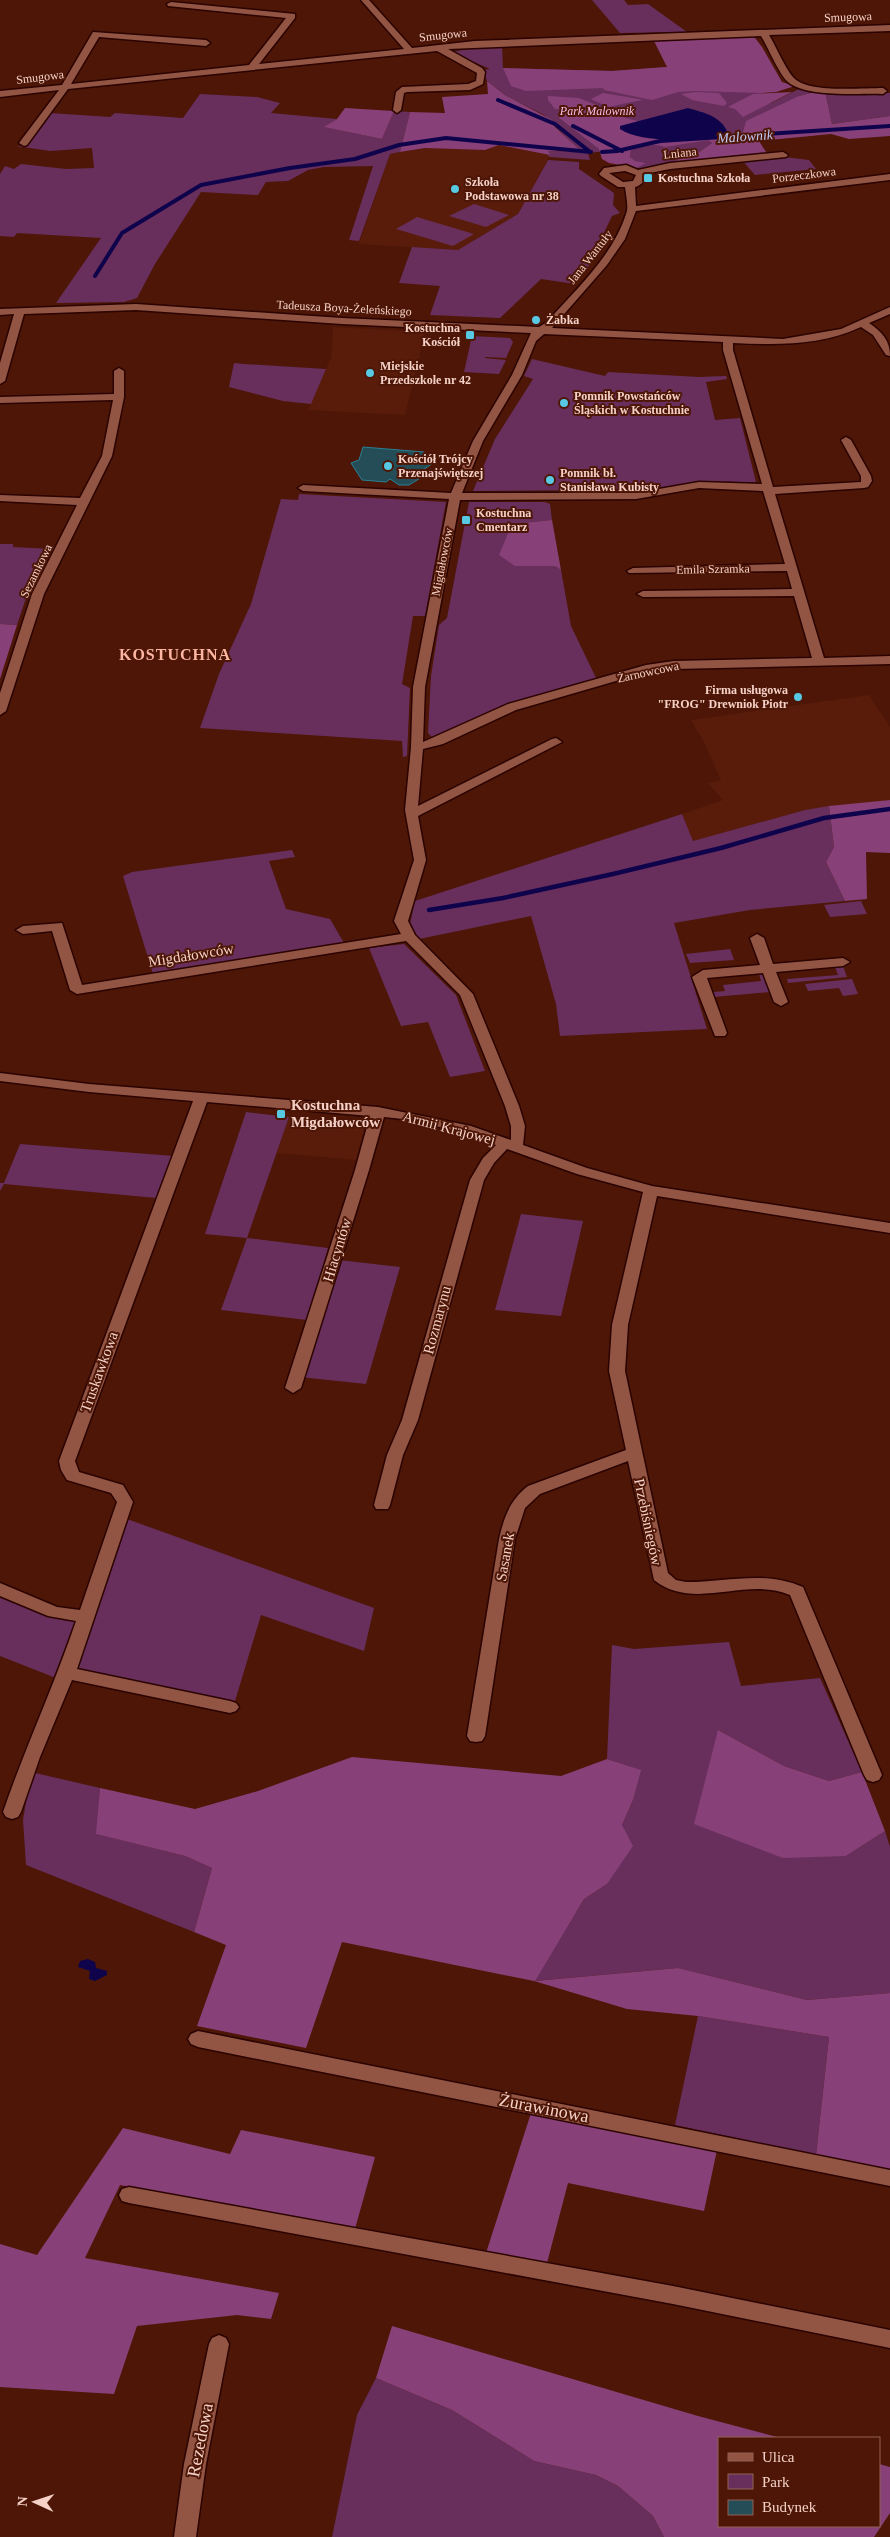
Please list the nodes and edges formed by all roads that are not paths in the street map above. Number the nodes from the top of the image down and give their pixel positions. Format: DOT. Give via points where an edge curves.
graph roads {
  1 [pos="365,0"];
  2 [pos="171,5"];
  3 [pos="890,28"];
  4 [pos="763,32"];
  5 [pos="206,43"];
  6 [pos="439,48"];
  7 [pos="410,51"];
  8 [pos="252,67"];
  9 [pos="63,87"];
  10 [pos="883,91"];
  11 [pos="0,94"];
  12 [pos="397,110"];
  13 [pos="24,143"];
  14 [pos="783,156"];
  15 [pos="639,172"];
  16 [pos="890,177"];
  17 [pos="630,186"];
  18 [pos="632,209"];
  19 [pos="890,310"];
  20 [pos="20,311"];
  21 [pos="0,312"];
  22 [pos="861,323"];
  23 [pos="541,331"];
  24 [pos="728,340"];
  25 [pos="890,353"];
  26 [pos="119,371"];
  27 [pos="0,381"];
  28 [pos="119,397"];
  29 [pos="0,400"];
  30 [pos="846,440"];
  31 [pos="303,488"];
  32 [pos="767,490"];
  33 [pos="455,497"];
  34 [pos="0,498"];
  35 [pos="85,502"];
  36 [pos="792,567"];
  37 [pos="633,571"];
  38 [pos="800,592"];
  39 [pos="643,594"];
  40 [pos="890,660"];
  41 [pos="819,661"];
  42 [pos="0,711"];
  43 [pos="556,742"];
  44 [pos="417,747"];
  45 [pos="412,814"];
  46 [pos="23,930"];
  47 [pos="409,937"];
  48 [pos="757,938"];
  49 [pos="842,962"];
  50 [pos="769,968"];
  51 [pos="781,1002"];
  52 [pos="720,1033"];
  53 [pos="0,1077"];
  54 [pos="202,1097"];
  55 [pos="378,1111"];
  56 [pos="510,1145"];
  57 [pos="651,1190"];
  58 [pos="890,1228"];
  59 [pos="293,1388"];
  60 [pos="633,1453"];
  61 [pos="382,1505"];
  62 [pos="0,1589"];
  63 [pos="87,1618"];
  64 [pos="67,1673"];
  65 [pos="230,1707"];
  66 [pos="476,1736"];
  67 [pos="873,1775"];
  68 [pos="12,1812"];
  69 [pos="198,2039"];
  70 [pos="890,2178"];
  71 [pos="129,2195"];
  72 [pos="890,2339"];
  73 [pos="219,2344"];
  74 [pos="185,2537"];
  1 -- 7 [label="street"];
  2 -- 8 [label="street" via="292,16"];
  3 -- 4 [label="street, Smugowa"];
  4 -- 6 [label="street, Smugowa" via="505,42"];
  4 -- 10 [label="street" via="795,84"];
  5 -- 9 [label="street" via="96,34"];
  6 -- 7 [label="street, Smugowa"];
  6 -- 12 [label="street" via="479,70 480,82 470,86 405,89 400,92"];
  7 -- 8 [label="street, Smugowa"];
  8 -- 9 [label="street, Smugowa"];
  9 -- 11 [label="street, Smugowa"];
  9 -- 13 [label="street"];
  14 -- 15 [label="street, Lniana" via="670,166"];
  15 -- 17 [label="street" via="641,178"];
  15 -- 17 [label="street" via="626,168 603,172 618,184"];
  16 -- 18 [label="street, Porzeczkowa"];
  17 -- 18 [label="street, Jana Wantuły"];
  18 -- 23 [label="street, Jana Wantuły" via="627,226 604,263 551,324"];
  19 -- 22 [label="street, Tadeusza Boya-Żeleńskiego"];
  20 -- 21 [label="street, Tadeusza Boya-Żeleńskiego"];
  20 -- 23 [label="street, Tadeusza Boya-Żeleńskiego" via="143,307"];
  20 -- 27 [label="street"];
  22 -- 24 [label="street, Tadeusza Boya-Żeleńskiego" via="844,331 808,339 783,342"];
  22 -- 25 [label="street" via="877,333"];
  23 -- 24 [label="street, Tadeusza Boya-Żeleńskiego"];
  23 -- 33 [label="street, Migdałowców" via="531,341 517,375 478,441"];
  24 -- 32 [label="street" via="728,350"];
  26 -- 28 [label="street, Sezamkowa"];
  28 -- 29 [label="street"];
  28 -- 35 [label="street, Sezamkowa" via="107,456"];
  30 -- 32 [label="street" via="866,476 864,485"];
  31 -- 33 [label="street"];
  32 -- 33 [label="street" via="699,485 636,496"];
  32 -- 36 [label="street"];
  33 -- 44 [label="street, Migdałowców" via="419,687"];
  34 -- 35 [label="street"];
  35 -- 42 [label="street, Sezamkowa" via="38,594"];
  36 -- 37 [label="street, Emila Szramka"];
  36 -- 38 [label="street"];
  38 -- 39 [label="street, Emila Szramka"];
  38 -- 41 [label="street"];
  40 -- 41 [label="street, Żarnowcowa"];
  41 -- 44 [label="street, Żarnowcowa" via="674,664 646,669 512,707 439,741"];
  43 -- 45 [label="street"];
  44 -- 45 [label="street, Migdałowców"];
  45 -- 47 [label="street, Migdałowców" via="421,854 401,922"];
  46 -- 47 [label="street, Migdałowców" via="57,926 78,990"];
  47 -- 56 [label="street" via="466,994 518,1126 518,1140"];
  48 -- 50 [label="street"];
  49 -- 50 [label="street"];
  50 -- 51 [label="street"];
  50 -- 52 [label="street" via="703,974 700,977"];
  53 -- 54 [label="street, Armii Krajowej"];
  54 -- 55 [label="street, Armii Krajowej"];
  54 -- 63 [label="street, Truskawkowa" via="67,1461 73,1476 117,1489 125,1502"];
  55 -- 56 [label="street, Armii Krajowej" via="444,1123"];
  55 -- 59 [label="street, Hiacyntów"];
  56 -- 57 [label="street, Armii Krajowej" via="582,1171"];
  56 -- 61 [label="street, Rozmarynu" via="488,1161 477,1180 410,1420 395,1455"];
  57 -- 58 [label="street, Armii Krajowej"];
  57 -- 60 [label="street, Przebiśniegów" via="620,1325 617,1353 617,1371"];
  60 -- 66 [label="street, Sasanek" via="534,1490 521,1499 512,1517 507,1539"];
  60 -- 67 [label="street, Przebiśniegów" via="660,1576 665,1584 681,1589 778,1582 797,1591"];
  62 -- 63 [label="street" via="54,1612"];
  63 -- 64 [label="street, Truskawkowa"];
  64 -- 65 [label="street"];
  64 -- 68 [label="street, Truskawkowa" via="31,1757"];
  69 -- 70 [label="street, Żurawinowa"];
  71 -- 72 [label="street"];
  73 -- 74 [label="street, Rezedowa" via="195,2464"];
}
